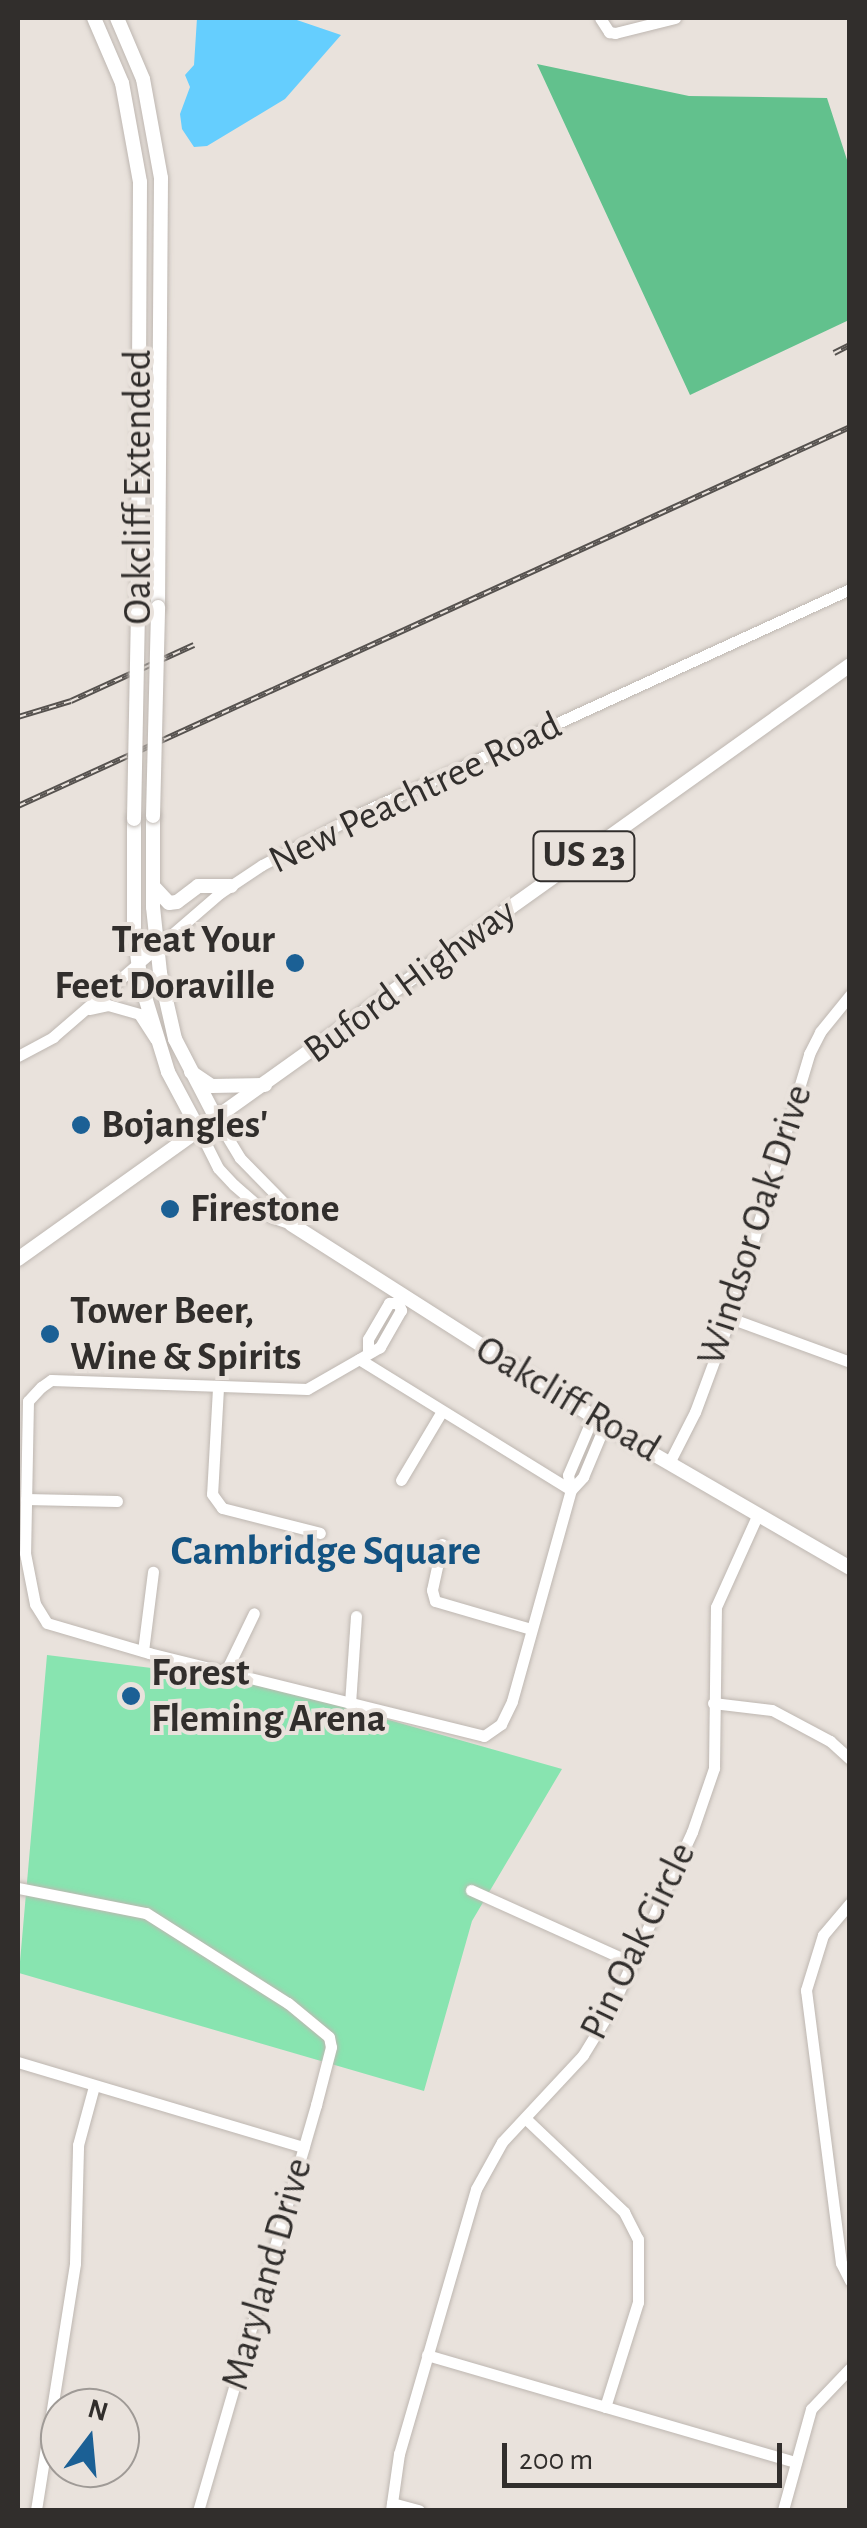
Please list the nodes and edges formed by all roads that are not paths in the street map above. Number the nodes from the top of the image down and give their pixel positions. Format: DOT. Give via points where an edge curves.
graph roads {
  1 [pos="94,18"];
  2 [pos="117,18"];
  3 [pos="600,18"];
  4 [pos="676,18"];
  5 [pos="637,22"];
  6 [pos="850,588"];
  7 [pos="850,664"];
  8 [pos="153,886"];
  9 [pos="231,886"];
  10 [pos="158,948"];
  11 [pos="139,964"];
  12 [pos="850,994"];
  13 [pos="85,1010"];
  14 [pos="156,1040"];
  15 [pos="18,1056"];
  16 [pos="188,1070"];
  17 [pos="266,1085"];
  18 [pos="217,1120"];
  19 [pos="200,1132"];
  20 [pos="290,1224"];
  21 [pos="18,1259"];
  22 [pos="400,1299"];
  23 [pos="730,1318"];
  24 [pos="364,1354"];
  25 [pos="850,1362"];
  26 [pos="218,1388"];
  27 [pos="442,1411"];
  28 [pos="600,1422"];
  29 [pos="670,1462"];
  30 [pos="400,1480"];
  31 [pos="571,1490"];
  32 [pos="26,1499"];
  33 [pos="117,1501"];
  34 [pos="758,1514"];
  35 [pos="320,1533"];
  36 [pos="442,1544"];
  37 [pos="850,1568"];
  38 [pos="153,1572"];
  39 [pos="254,1613"];
  40 [pos="356,1616"];
  41 [pos="532,1630"];
  42 [pos="142,1652"];
  43 [pos="226,1671"];
  44 [pos="350,1704"];
  45 [pos="713,1704"];
  46 [pos="850,1758"];
  47 [pos="18,1888"];
  48 [pos="472,1890"];
  49 [pos="850,1903"];
  50 [pos="634,1963"];
  51 [pos="18,2062"];
  52 [pos="94,2086"];
  53 [pos="525,2118"];
  54 [pos="304,2146"];
  55 [pos="850,2281"];
  56 [pos="427,2355"];
  57 [pos="850,2368"];
  58 [pos="605,2406"];
  59 [pos="796,2462"];
  60 [pos="391,2506"];
  61 [pos="36,2510"];
  62 [pos="198,2510"];
  63 [pos="419,2510"];
  64 [pos="784,2510"];
  1 -- 11 [label="main road, Oakcliff Extended, bridge" via="122,84 140,182 134,819"];
  2 -- 8 [label="main road, Oakcliff Extended, bridge" via="154,123 161,178"];
  3 -- 5 [label="street" via="609,32"];
  4 -- 5 [label="street"];
  6 -- 9 [label="street, New Peachtree Road" via="362,814"];
  7 -- 17 [label="main road, Buford Highway / US 23"];
  8 -- 9 [label="main road" via="160,897 177,902 198,886"];
  8 -- 10 [label="main road, Oakcliff Extended"];
  9 -- 10 [label="street, New Peachtree Road"];
  10 -- 11 [label="street, New Peachtree Road"];
  10 -- 16 [label="main road, Oakcliff Road"];
  11 -- 13 [label="street, New Peachtree Road"];
  11 -- 14 [label="main road, Oakcliff Road"];
  12 -- 23 [label="street, Windsor Oak Drive" via="809,1054"];
  13 -- 14 [label="street" via="126,1008 139,1014"];
  13 -- 15 [label="street, New Peachtree Road"];
  14 -- 19 [label="main road, Oakcliff Road"];
  16 -- 17 [label="main road" via="212,1086"];
  16 -- 18 [label="main road, Oakcliff Road"];
  17 -- 18 [label="main road, Buford Highway / US 23"];
  18 -- 19 [label="main road, Buford Highway / US 23"];
  18 -- 20 [label="street, Oakcliff Road" via="240,1158 287,1206"];
  19 -- 20 [label="street, Oakcliff Road" via="234,1185 271,1217"];
  19 -- 21 [label="main road, Buford Highway / US 23"];
  20 -- 22 [label="main road, Oakcliff Road"];
  22 -- 24 [label="street" via="389,1302"];
  22 -- 28 [label="main road, Oakcliff Road"];
  23 -- 25 [label="street"];
  23 -- 29 [label="street, Windsor Oak Drive"];
  24 -- 26 [label="street" via="307,1389"];
  24 -- 27 [label="street"];
  26 -- 32 [label="street" via="52,1380 28,1401"];
  26 -- 35 [label="street" via="212,1494 222,1508"];
  27 -- 30 [label="street"];
  27 -- 31 [label="street"];
  28 -- 29 [label="main road, Oakcliff Road"];
  28 -- 31 [label="street" via="588,1426 568,1475"];
  29 -- 34 [label="main road, Oakcliff Road"];
  31 -- 41 [label="street"];
  32 -- 33 [label="street"];
  32 -- 42 [label="street" via="25,1553 35,1604 47,1622"];
  34 -- 37 [label="main road, Oakcliff Road"];
  34 -- 45 [label="street, Pin Oak Circle" via="716,1607"];
  36 -- 41 [label="street" via="435,1601"];
  38 -- 42 [label="street"];
  39 -- 43 [label="street"];
  40 -- 44 [label="street"];
  41 -- 44 [label="street" via="512,1701 501,1724 484,1736"];
  42 -- 43 [label="street"];
  43 -- 44 [label="street"];
  45 -- 46 [label="street" via="772,1710"];
  45 -- 50 [label="street, Pin Oak Circle" via="714,1768"];
  47 -- 54 [label="street, Maryland Drive" via="146,1913 288,2003 329,2037"];
  48 -- 50 [label="street"];
  49 -- 55 [label="street" via="823,1934 806,1990 840,2263"];
  50 -- 53 [label="street, Pin Oak Circle" via="583,2054"];
  51 -- 52 [label="street"];
  52 -- 54 [label="street"];
  52 -- 61 [label="street" via="78,2145 75,2263"];
  53 -- 56 [label="street, Pin Oak Circle" via="502,2142 476,2189"];
  53 -- 58 [label="street" via="624,2212 638,2239 638,2302"];
  54 -- 62 [label="street, Maryland Drive"];
  56 -- 58 [label="street"];
  56 -- 60 [label="street, Pin Oak Circle"];
  57 -- 59 [label="street" via="812,2409"];
  58 -- 59 [label="street"];
  59 -- 64 [label="street"];
  60 -- 63 [label="street"];
}
